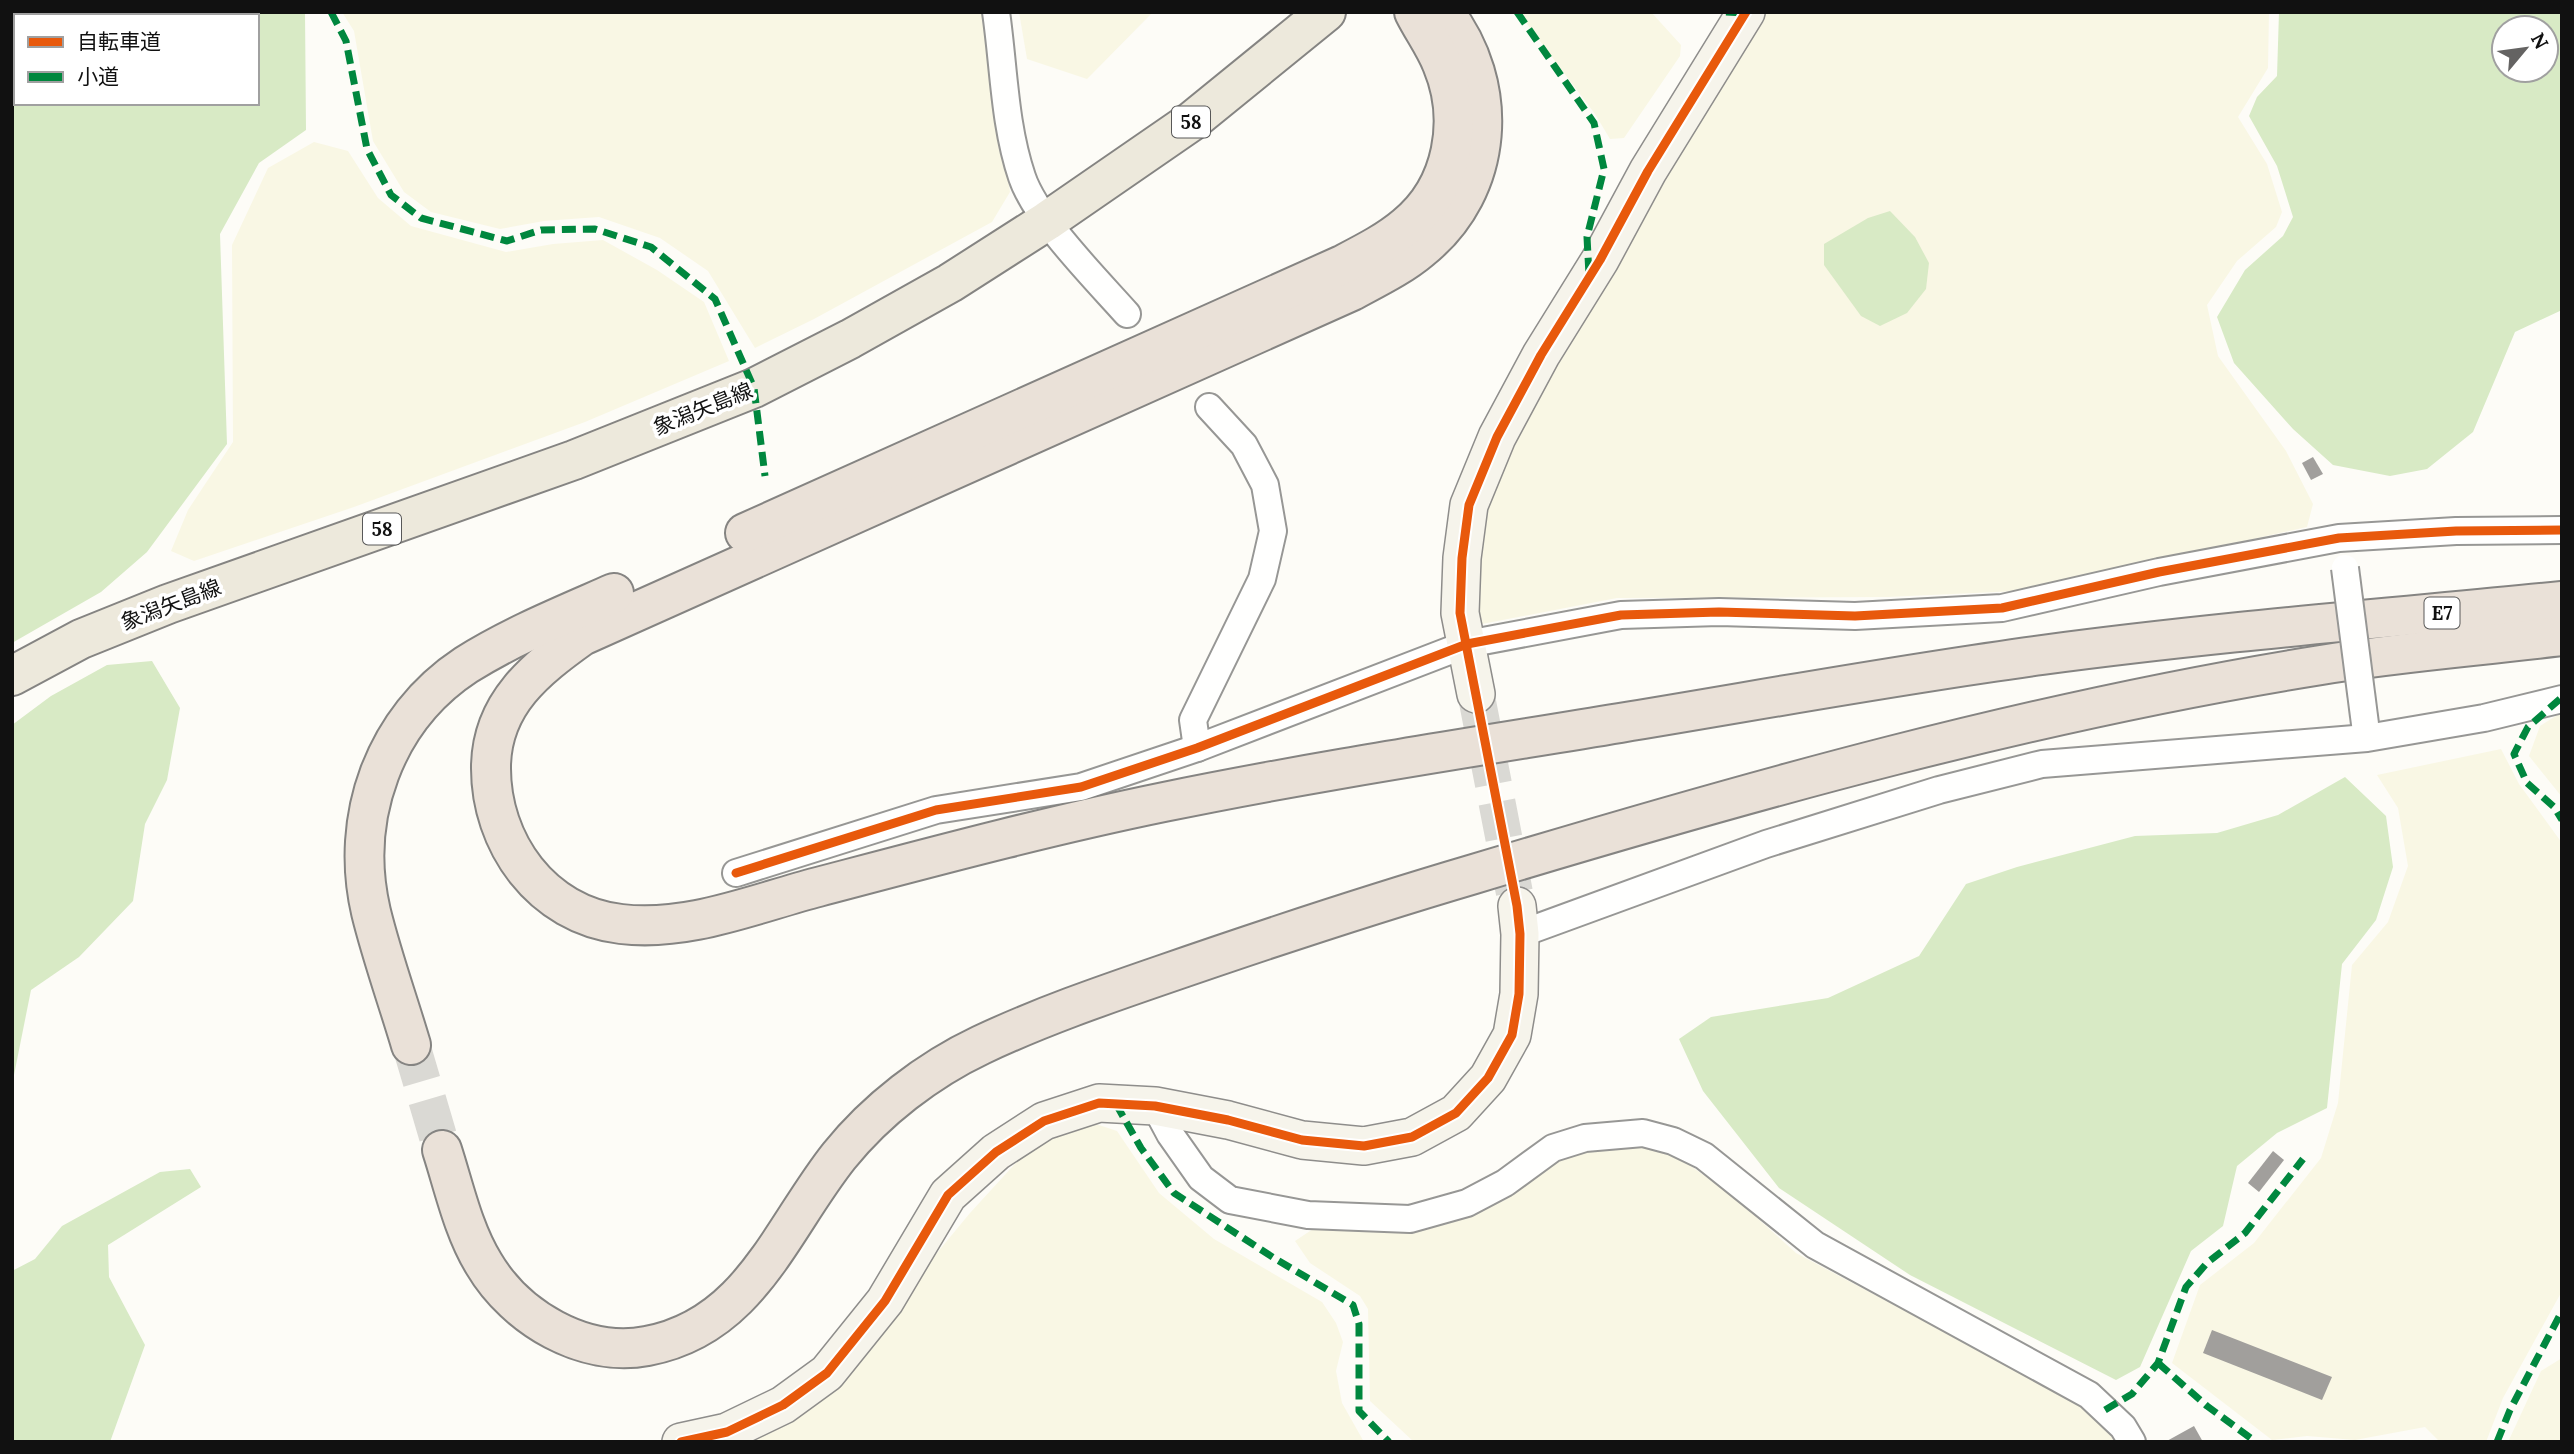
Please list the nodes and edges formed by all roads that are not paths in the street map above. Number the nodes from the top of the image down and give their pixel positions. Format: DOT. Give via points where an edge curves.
graph roads {
  1 [pos="996,12"];
  2 [pos="1326,12"];
  3 [pos="1414,12"];
  4 [pos="1444,12"];
  5 [pos="1746,12"];
  6 [pos="1046,221"];
  7 [pos="1127,314"];
  8 [pos="1209,407"];
  9 [pos="2562,530"];
  10 [pos="2339,538"];
  11 [pos="2562,601"];
  12 [pos="2562,636"];
  13 [pos="1467,644"];
  14 [pos="12,676"];
  15 [pos="1476,694"];
  16 [pos="2562,699"];
  17 [pos="2366,731"];
  18 [pos="1196,748"];
  19 [pos="736,873"];
  20 [pos="1519,920"];
  21 [pos="411,1045"];
  22 [pos="1155,1105"];
  23 [pos="442,1150"];
  24 [pos="681,1442"];
  25 [pos="2132,1442"];
  1 -- 6 [label="street" via="1006,106 1022,179"];
  2 -- 6 [label="main road, 象潟矢島線 / 58" via="1192,121"];
  3 -- 21 [label="highway" via="1442,64 1453,99 1455,133 1447,167 1431,199 1409,224 1377,247 503,644 464,666 429,695 400,729 381,766 367,812 365,862 371,911"];
  4 -- 11 [label="highway, E7" via="1480,81 1482,141 1469,186 1423,248 1352,290 582,636 519,689 500,724 491,755 491,793 502,831 520,866 548,895 578,913 613,924 655,927 707,919 1033,832 1329,770 2042,655"];
  5 -- 13 [label="street" via="1648,171 1497,437 1469,505 1460,613"];
  6 -- 7 [label="street"];
  6 -- 14 [label="main road, 象潟矢島線 / 58" via="950,283 754,388 574,460 168,604 81,639"];
  8 -- 18 [label="street" via="1244,445 1265,485 1273,531 1262,579 1194,720"];
  9 -- 10 [label="street"];
  10 -- 13 [label="street" via="2002,608 1855,616 1621,615"];
  10 -- 17 [label="street, bridge"];
  12 -- 23 [label="highway, E7" via="2323,664 2072,712 1818,773 1320,920 1023,1026 928,1076 882,1112 813,1190 766,1265 741,1295 711,1321 678,1338 641,1348 604,1346 566,1336 535,1320 507,1294 484,1264"];
  13 -- 15 [label="street"];
  13 -- 18 [label="street"];
  16 -- 17 [label="street" via="2484,719"];
  17 -- 20 [label="street" via="2042,764 1939,790"];
  18 -- 19 [label="street" via="1081,787 936,810"];
  20 -- 22 [label="street" via="1512,1035 1488,1078 1456,1113 1412,1137 1364,1146 1302,1140"];
  22 -- 24 [label="street" via="1099,1103 1044,1121 996,1152 948,1195 884,1301 827,1373 783,1405 727,1432"];
  22 -- 25 [label="street" via="1200,1178 1230,1200 1308,1215 1410,1219 1467,1203 1505,1183 1553,1148 1585,1138 1643,1133 1673,1141 1704,1156 1815,1245 2090,1395"];
}
